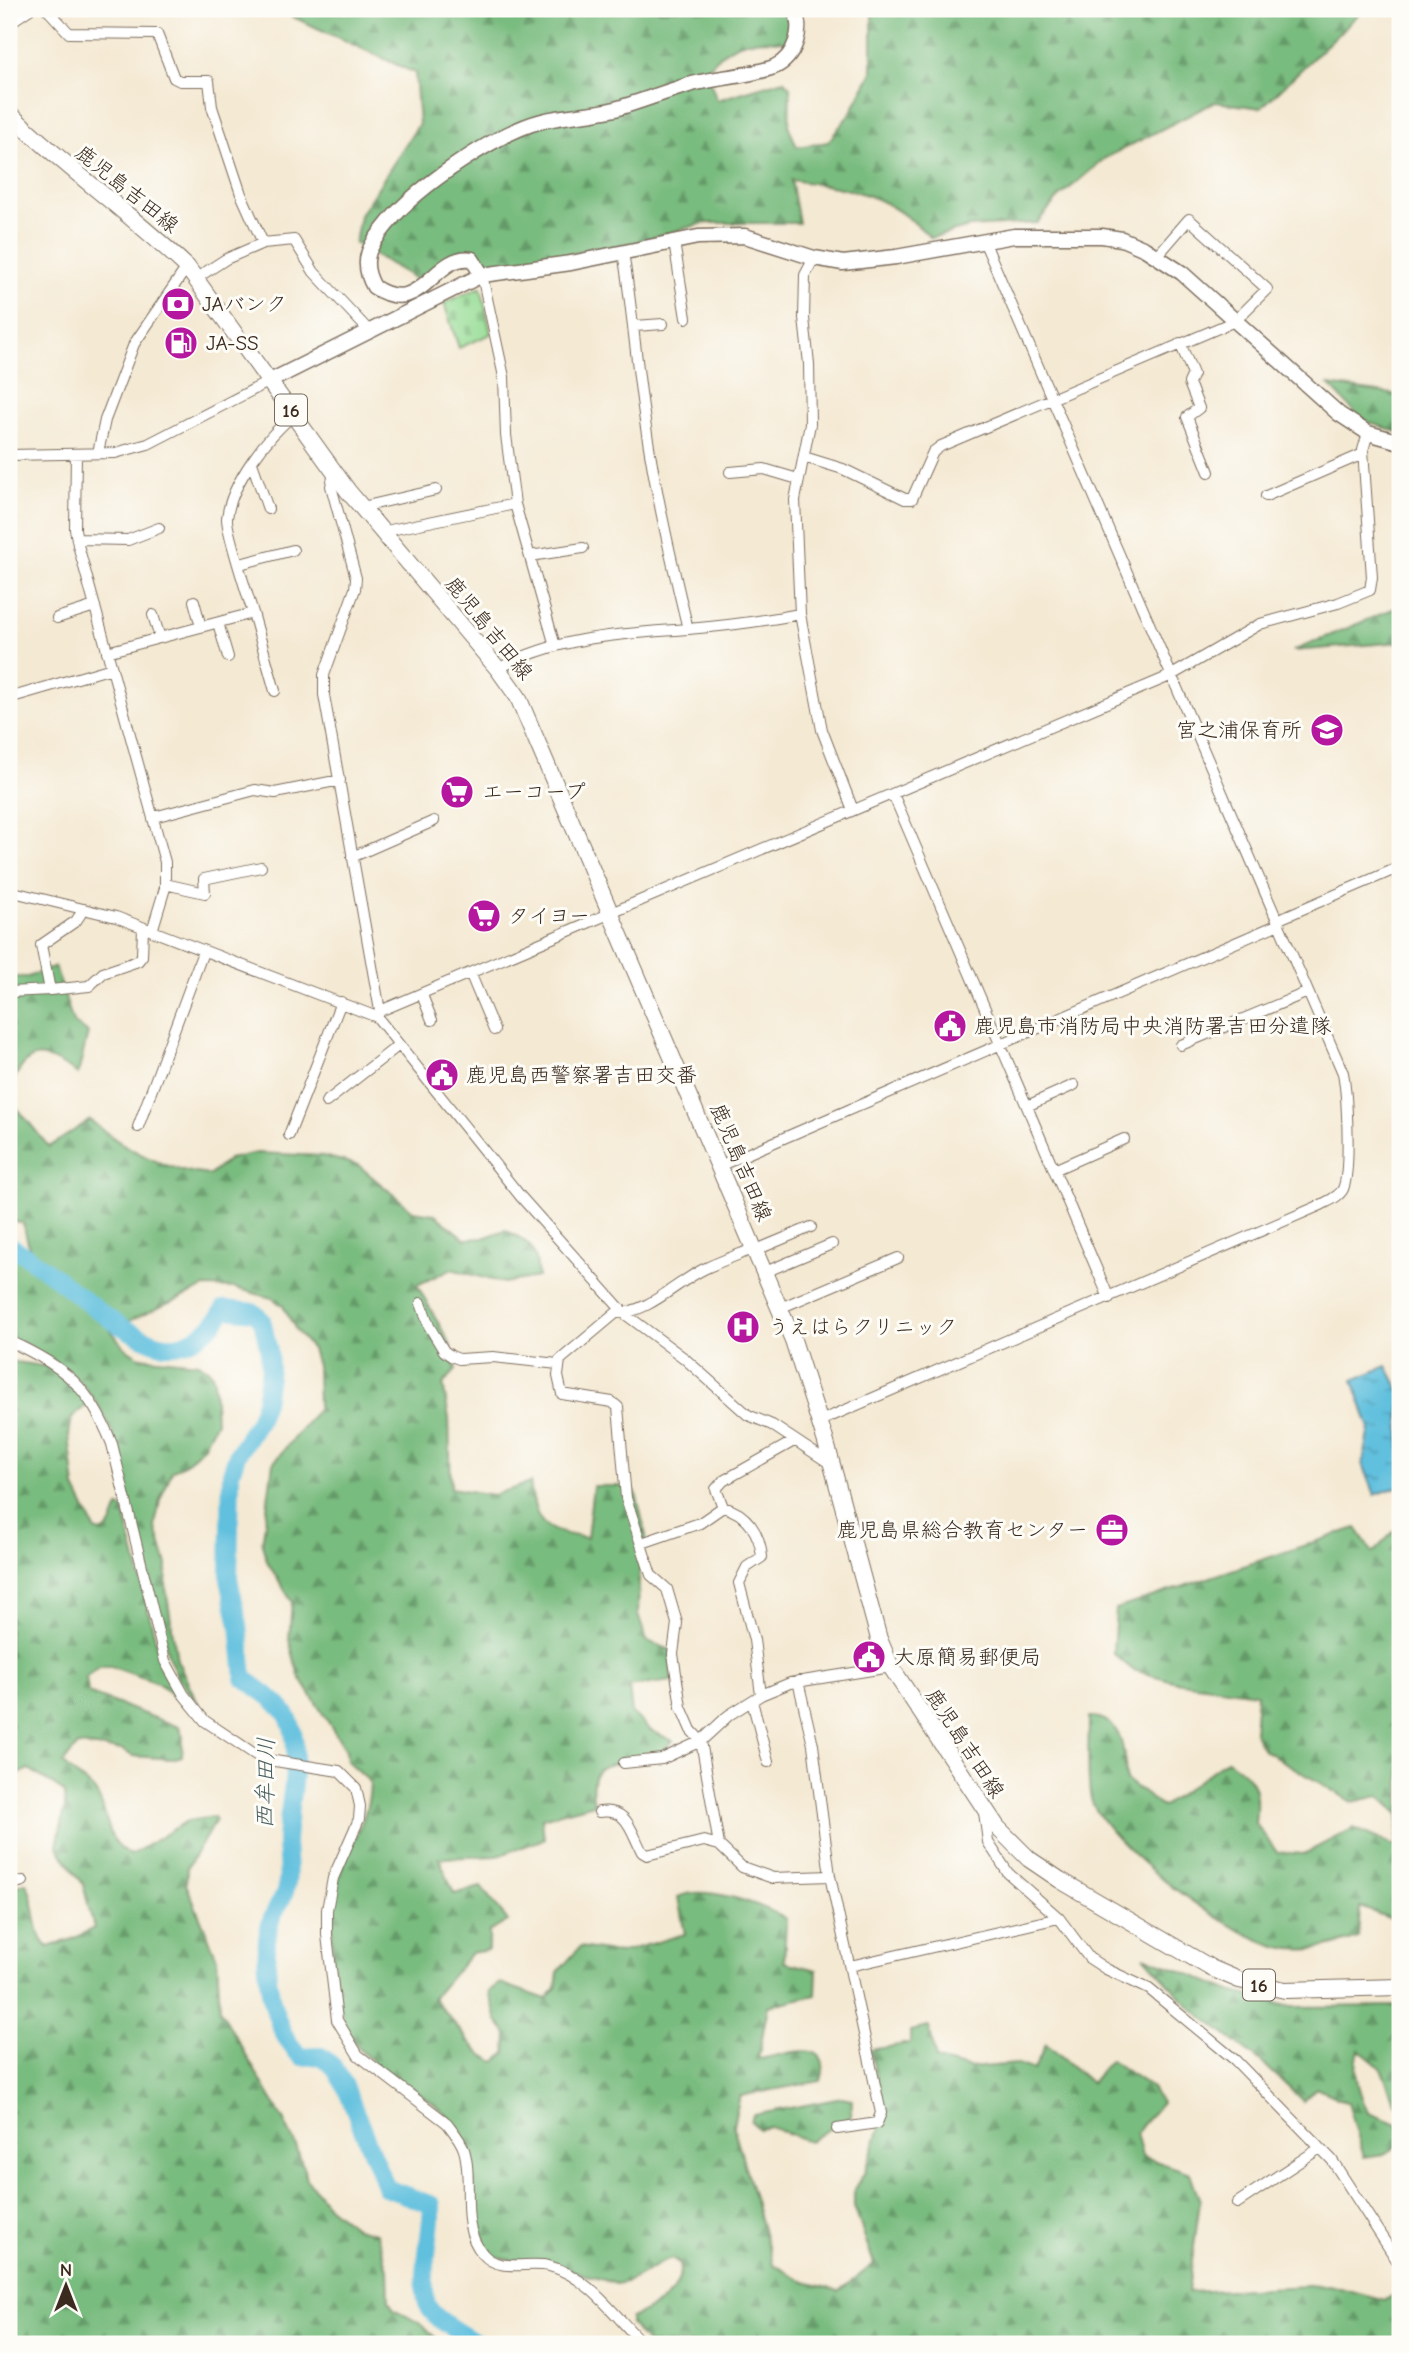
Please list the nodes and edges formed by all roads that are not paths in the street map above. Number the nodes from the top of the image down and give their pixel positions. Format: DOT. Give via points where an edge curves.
graph roads {
  1 [pos="30,9"];
  2 [pos="47,9"];
  3 [pos="793,9"];
  4 [pos="9,23"];
  5 [pos="9,113"];
  6 [pos="984,241"];
  7 [pos="674,242"];
  8 [pos="263,243"];
  9 [pos="624,252"];
  10 [pos="1157,256"];
  11 [pos="814,258"];
  12 [pos="191,273"];
  13 [pos="482,275"];
  14 [pos="686,318"];
  15 [pos="1235,321"];
  16 [pos="663,324"];
  17 [pos="635,326"];
  18 [pos="371,333"];
  19 [pos="1180,343"];
  20 [pos="270,382"];
  21 [pos="1053,398"];
  22 [pos="295,414"];
  23 [pos="1368,433"];
  24 [pos="1400,442"];
  25 [pos="98,453"];
  26 [pos="9,454"];
  27 [pos="76,454"];
  28 [pos="1363,454"];
  29 [pos="804,457"];
  30 [pos="252,463"];
  31 [pos="334,472"];
  32 [pos="730,472"];
  33 [pos="1209,472"];
  34 [pos="799,479"];
  35 [pos="436,490"];
  36 [pos="1266,496"];
  37 [pos="516,504"];
  38 [pos="362,507"];
  39 [pos="268,509"];
  40 [pos="159,527"];
  41 [pos="381,532"];
  42 [pos="77,539"];
  43 [pos="583,548"];
  44 [pos="293,550"];
  45 [pos="530,556"];
  46 [pos="240,564"];
  47 [pos="194,601"];
  48 [pos="95,606"];
  49 [pos="253,613"];
  50 [pos="800,614"];
  51 [pos="153,615"];
  52 [pos="57,618"];
  53 [pos="218,622"];
  54 [pos="201,627"];
  55 [pos="688,629"];
  56 [pos="160,638"];
  57 [pos="555,646"];
  58 [pos="107,652"];
  59 [pos="228,657"];
  60 [pos="112,668"];
  61 [pos="498,669"];
  62 [pos="1170,676"];
  63 [pos="275,691"];
  64 [pos="9,698"];
  65 [pos="340,780"];
  66 [pos="893,794"];
  67 [pos="853,810"];
  68 [pos="154,817"];
  69 [pos="434,821"];
  70 [pos="352,856"];
  71 [pos="261,867"];
  72 [pos="1398,868"];
  73 [pos="1400,880"];
  74 [pos="165,884"];
  75 [pos="9,891"];
  76 [pos="84,909"];
  77 [pos="612,915"];
  78 [pos="1278,922"];
  79 [pos="148,929"];
  80 [pos="203,952"];
  81 [pos="471,975"];
  82 [pos="50,990"];
  83 [pos="9,992"];
  84 [pos="1308,992"];
  85 [pos="422,995"];
  86 [pos="341,1002"];
  87 [pos="378,1014"];
  88 [pos="432,1020"];
  89 [pos="494,1030"];
  90 [pos="399,1045"];
  91 [pos="1000,1045"];
  92 [pos="1181,1045"];
  93 [pos="1074,1085"];
  94 [pos="326,1102"];
  95 [pos="1027,1106"];
  96 [pos="138,1127"];
  97 [pos="289,1135"];
  98 [pos="1124,1139"];
  99 [pos="719,1166"];
  100 [pos="1054,1170"];
  101 [pos="811,1227"];
  102 [pos="832,1244"];
  103 [pos="755,1249"];
  104 [pos="898,1258"];
  105 [pos="765,1272"];
  106 [pos="1109,1298"];
  107 [pos="421,1303"];
  108 [pos="780,1308"];
  109 [pos="625,1314"];
  110 [pos="9,1341"];
  111 [pos="558,1364"];
  112 [pos="820,1421"];
  113 [pos="794,1441"];
  114 [pos="831,1464"];
  115 [pos="723,1507"];
  116 [pos="642,1542"];
  117 [pos="891,1667"];
  118 [pos="798,1681"];
  119 [pos="756,1698"];
  120 [pos="701,1741"];
  121 [pos="768,1762"];
  122 [pos="624,1763"];
  123 [pos="984,1810"];
  124 [pos="599,1812"];
  125 [pos="719,1845"];
  126 [pos="830,1875"];
  127 [pos="23,1881"];
  128 [pos="9,1885"];
  129 [pos="1059,1918"];
  130 [pos="850,1966"];
  131 [pos="1400,1987"];
  132 [pos="837,2129"];
  133 [pos="1320,2148"];
  134 [pos="1237,2203"];
  135 [pos="1400,2265"];
  136 [pos="643,2344"];
  1 -- 4 [label="street"];
  2 -- 8 [label="street" via="69,33 157,34 174,78 209,81 212,107 240,194"];
  3 -- 13 [label="street" via="797,41 793,51 775,66 615,109 529,125 453,167 412,199 369,247 366,259 374,287 392,296 421,289 457,260 472,259"];
  5 -- 12 [label="main road, 鹿児島吉田線 / 16"];
  6 -- 10 [label="street" via="1034,235 1102,236 1122,239"];
  6 -- 11 [label="street" via="868,262"];
  6 -- 21 [label="street"];
  7 -- 9 [label="street"];
  7 -- 11 [label="street" via="721,234 745,236"];
  7 -- 14 [label="street"];
  8 -- 12 [label="street"];
  8 -- 18 [label="street" via="294,240 314,272"];
  9 -- 13 [label="street"];
  9 -- 17 [label="street"];
  10 -- 15 [label="street"];
  10 -- 15 [label="street" via="1189,219 1266,289"];
  11 -- 29 [label="street" via="805,275 811,408"];
  12 -- 20 [label="main road, 鹿児島吉田線 / 16"];
  12 -- 25 [label="street" via="134,344 105,420"];
  13 -- 18 [label="street"];
  13 -- 37 [label="street" via="504,377"];
  15 -- 19 [label="street"];
  15 -- 23 [label="street" via="1339,414"];
  16 -- 17 [label="street"];
  17 -- 55 [label="street" via="656,487"];
  18 -- 20 [label="street"];
  19 -- 21 [label="street"];
  19 -- 33 [label="street" via="1193,374 1189,383 1199,408 1186,417"];
  20 -- 22 [label="main road, 鹿児島吉田線 / 16"];
  20 -- 25 [label="street" via="148,444"];
  21 -- 29 [label="street" via="941,446 933,452 915,497 908,500"];
  21 -- 62 [label="street"];
  22 -- 30 [label="street" via="270,436"];
  22 -- 31 [label="main road, 鹿児島吉田線 / 16"];
  23 -- 24 [label="street"];
  23 -- 28 [label="street"];
  25 -- 27 [label="street"];
  26 -- 27 [label="street"];
  27 -- 42 [label="street"];
  28 -- 36 [label="street"];
  28 -- 62 [label="street" via="1370,590 1260,624"];
  29 -- 34 [label="street"];
  30 -- 39 [label="street"];
  30 -- 46 [label="street" via="227,519"];
  31 -- 38 [label="main road, 鹿児島吉田線 / 16"];
  31 -- 65 [label="street" via="331,486 356,578 324,675"];
  32 -- 34 [label="street" via="764,469"];
  34 -- 50 [label="street" via="795,500"];
  35 -- 38 [label="street"];
  37 -- 41 [label="street"];
  37 -- 45 [label="street"];
  38 -- 41 [label="main road, 鹿児島吉田線 / 16"];
  40 -- 42 [label="street" via="128,540"];
  41 -- 61 [label="main road, 鹿児島吉田線 / 16"];
  42 -- 48 [label="street"];
  43 -- 45 [label="street"];
  44 -- 46 [label="street"];
  45 -- 57 [label="street"];
  46 -- 49 [label="street"];
  47 -- 54 [label="street"];
  48 -- 52 [label="street"];
  48 -- 58 [label="street"];
  49 -- 53 [label="street"];
  49 -- 63 [label="street"];
  50 -- 55 [label="street"];
  50 -- 67 [label="street" via="822,730"];
  51 -- 56 [label="street"];
  53 -- 54 [label="street"];
  53 -- 59 [label="street"];
  54 -- 56 [label="street"];
  55 -- 57 [label="street" via="605,634"];
  56 -- 58 [label="street"];
  57 -- 61 [label="street"];
  58 -- 60 [label="street"];
  60 -- 64 [label="street"];
  60 -- 68 [label="street"];
  61 -- 77 [label="main road, 鹿児島吉田線 / 16" via="529,719"];
  62 -- 66 [label="street"];
  62 -- 78 [label="street"];
  65 -- 68 [label="street" via="275,793 255,790"];
  65 -- 70 [label="street"];
  66 -- 67 [label="street"];
  66 -- 91 [label="street"];
  67 -- 77 [label="street"];
  68 -- 74 [label="street" via="165,862"];
  69 -- 70 [label="street"];
  70 -- 87 [label="street"];
  71 -- 74 [label="street" via="204,879 205,893"];
  72 -- 73 [label="street"];
  72 -- 78 [label="street"];
  74 -- 79 [label="street"];
  75 -- 76 [label="street"];
  76 -- 79 [label="street"];
  76 -- 82 [label="street" via="76,921 41,944"];
  77 -- 81 [label="street"];
  77 -- 99 [label="main road, 鹿児島吉田線 / 16"];
  78 -- 84 [label="street"];
  78 -- 91 [label="street"];
  79 -- 80 [label="street"];
  79 -- 82 [label="street" via="138,961 103,973 89,986"];
  80 -- 86 [label="street"];
  80 -- 96 [label="street"];
  81 -- 85 [label="street"];
  81 -- 89 [label="street"];
  82 -- 83 [label="street"];
  84 -- 92 [label="street"];
  84 -- 106 [label="street" via="1346,1087 1343,1188 1321,1205"];
  85 -- 87 [label="street"];
  85 -- 88 [label="street"];
  86 -- 87 [label="street"];
  86 -- 97 [label="street"];
  87 -- 90 [label="street"];
  90 -- 94 [label="street"];
  90 -- 109 [label="street" via="521,1197"];
  91 -- 95 [label="street"];
  91 -- 99 [label="street"];
  93 -- 95 [label="street"];
  95 -- 100 [label="street"];
  98 -- 100 [label="street"];
  99 -- 103 [label="main road, 鹿児島吉田線 / 16"];
  100 -- 106 [label="street"];
  101 -- 103 [label="street"];
  102 -- 105 [label="street"];
  103 -- 105 [label="main road, 鹿児島吉田線 / 16"];
  103 -- 109 [label="street" via="705,1269"];
  104 -- 108 [label="street"];
  105 -- 108 [label="main road, 鹿児島吉田線 / 16"];
  106 -- 112 [label="street"];
  107 -- 111 [label="street" via="429,1326 451,1356"];
  108 -- 112 [label="main road, 鹿児島吉田線 / 16"];
  109 -- 111 [label="street" via="616,1313"];
  109 -- 113 [label="street" via="684,1357 748,1415"];
  110 -- 136 [label="street" via="61,1368 83,1389 102,1418 165,1661 184,1695 205,1721 262,1759 343,1773 359,1795 359,1819 333,1878 327,1910 333,1999 346,2038 375,2070 455,2133 464,2148 472,2237 482,2253 499,2264 550,2266 569,2274"];
  111 -- 116 [label="street" via="562,1394 612,1402 618,1407 626,1498"];
  112 -- 114 [label="main road, 鹿児島吉田線 / 16"];
  113 -- 114 [label="street"];
  113 -- 115 [label="street" via="723,1481 716,1489"];
  114 -- 117 [label="main road, 鹿児島吉田線 / 16" via="871,1616"];
  115 -- 116 [label="street" via="700,1523"];
  115 -- 119 [label="street" via="737,1510 761,1543 762,1557 747,1567 739,1583 754,1640"];
  116 -- 120 [label="street" via="651,1575 667,1589 677,1623 673,1654 681,1707"];
  117 -- 118 [label="street"];
  117 -- 123 [label="main road, 鹿児島吉田線 / 16"];
  118 -- 119 [label="street"];
  118 -- 126 [label="street" via="813,1745"];
  119 -- 120 [label="street"];
  119 -- 121 [label="street"];
  120 -- 122 [label="street" via="662,1759"];
  120 -- 125 [label="street"];
  123 -- 129 [label="street" via="993,1852 1008,1873"];
  123 -- 131 [label="main road, 鹿児島吉田線 / 16" via="1029,1859 1211,1968 1239,1980 1285,1990"];
  124 -- 125 [label="street" via="621,1814 648,1855 704,1841"];
  125 -- 126 [label="street" via="742,1867 773,1878"];
  126 -- 130 [label="street"];
  127 -- 128 [label="street"];
  129 -- 130 [label="street"];
  129 -- 133 [label="street" via="1089,1958 1149,1989 1236,2060"];
  130 -- 132 [label="street" via="881,2113 877,2123"];
  133 -- 134 [label="street"];
  133 -- 135 [label="street"];
}
